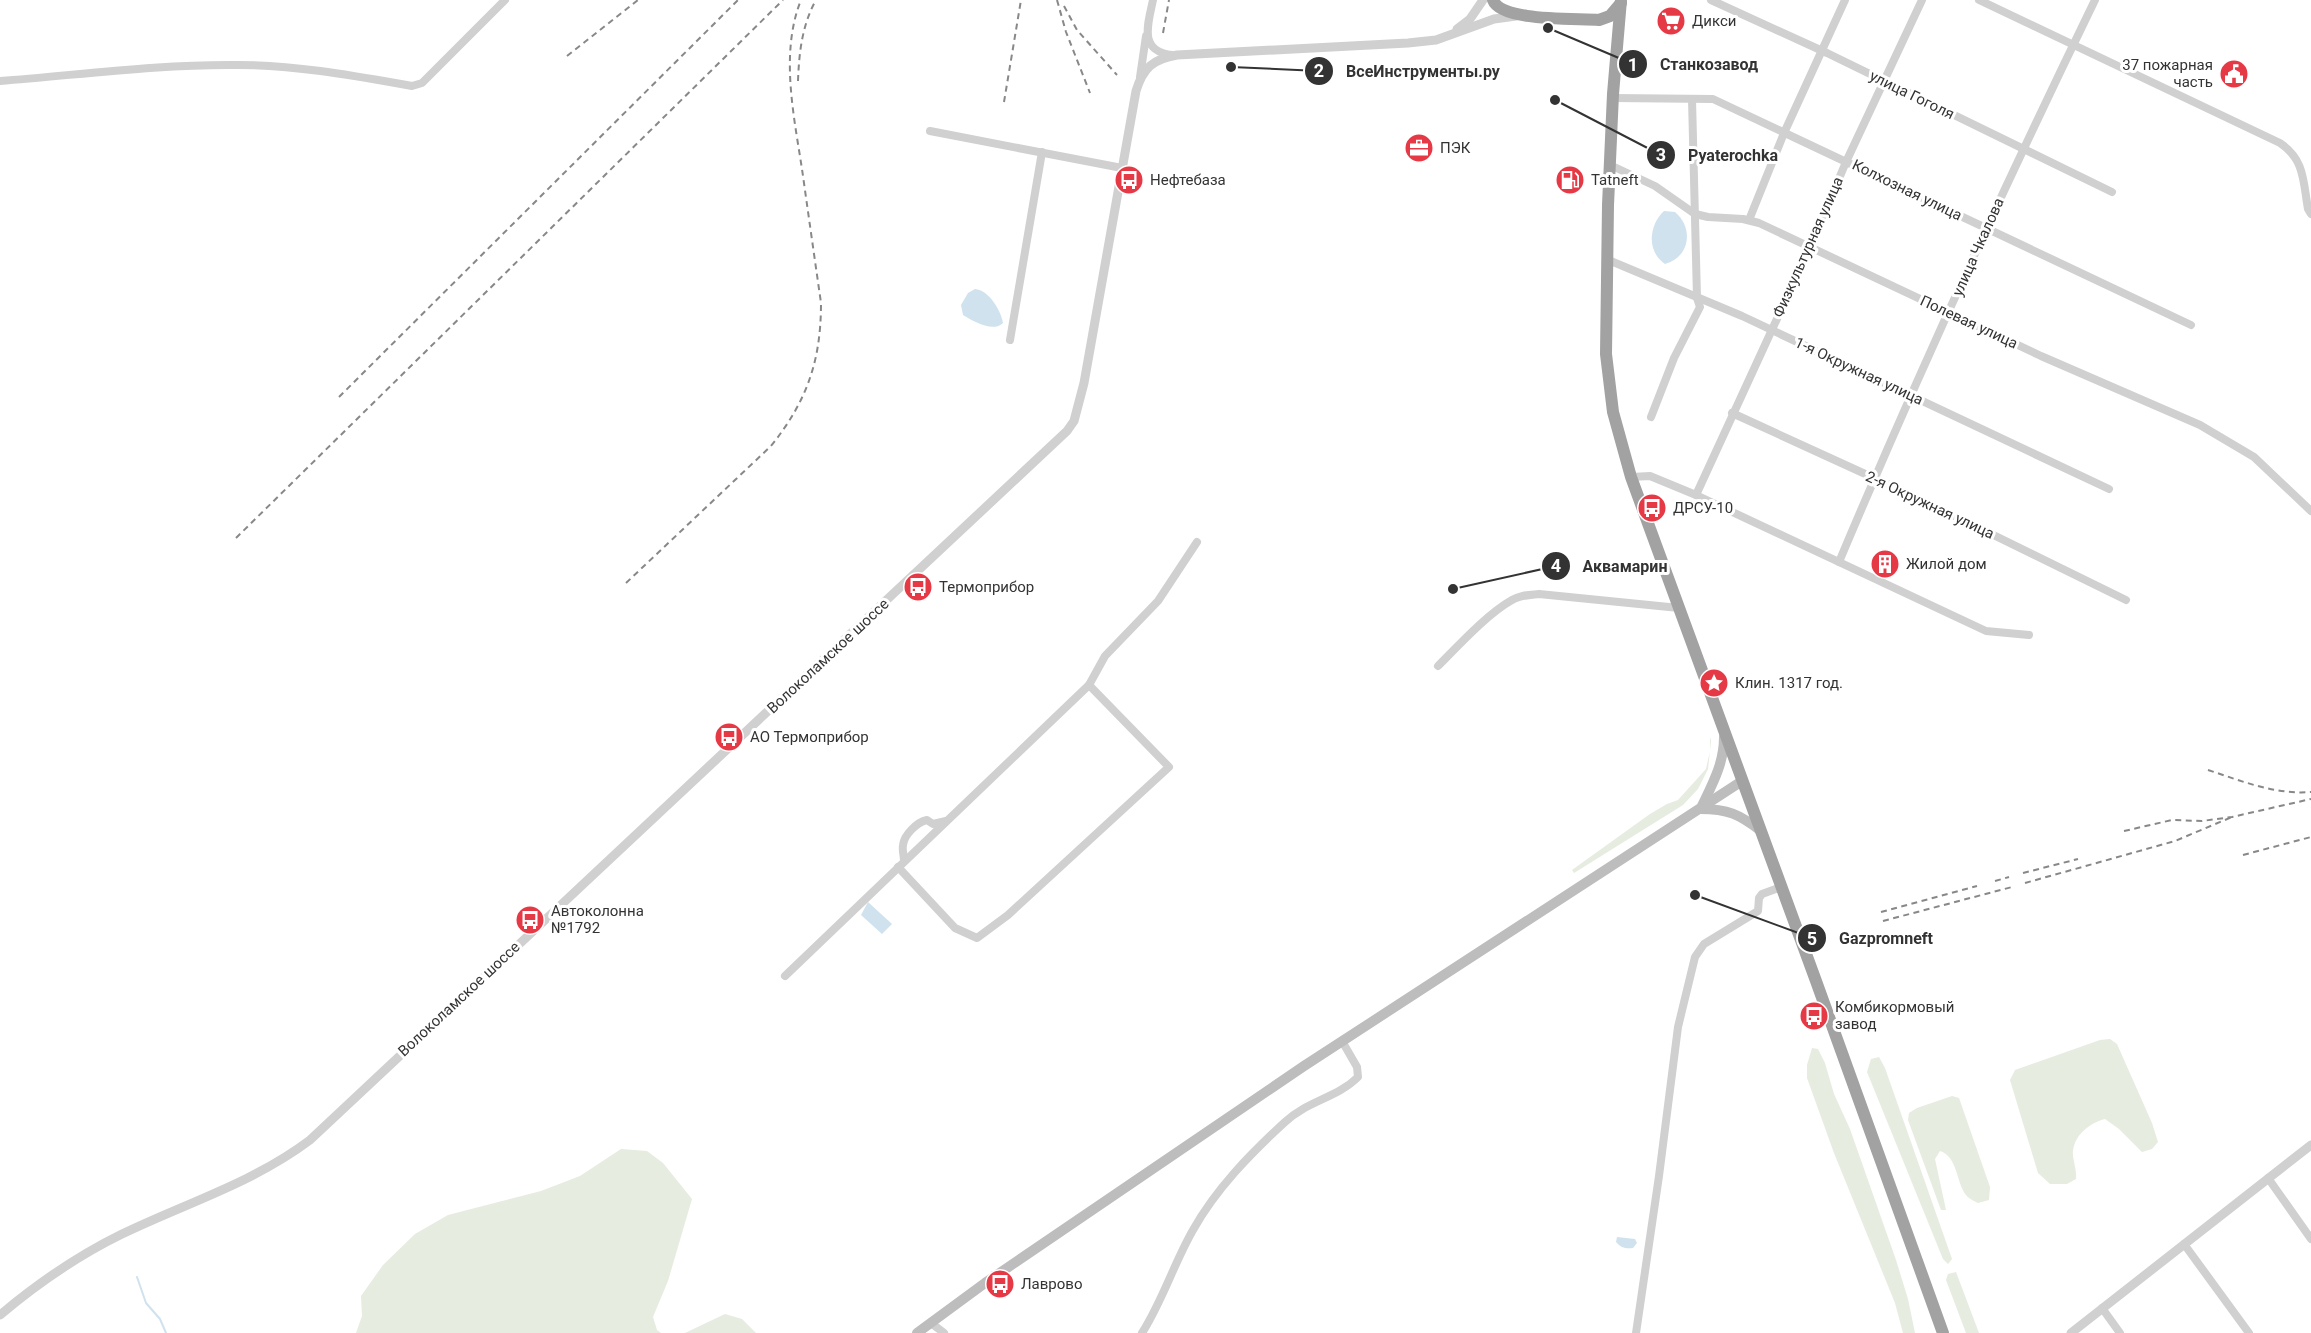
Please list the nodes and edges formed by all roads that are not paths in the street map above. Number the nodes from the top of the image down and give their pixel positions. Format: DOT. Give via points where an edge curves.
graph roads {
  1 [pos="505,0"];
  2 [pos="1153,0"];
  3 [pos="1483,0"];
  4 [pos="1493,0"];
  5 [pos="1711,0"];
  6 [pos="1845,0"];
  7 [pos="1922,0"];
  8 [pos="1979,0"];
  9 [pos="2095,0"];
  10 [pos="1621,1"];
  11 [pos="1519,15"];
  12 [pos="1599,20"];
  13 [pos="1147,32"];
  14 [pos="1618,38"];
  15 [pos="1436,40"];
  16 [pos="2074,44"];
  17 [pos="1821,50"];
  18 [pos="1177,55"];
  19 [pos="1140,77"];
  20 [pos="0,81"];
  21 [pos="1885,82"];
  22 [pos="1613,98"];
  23 [pos="1692,99"];
  24 [pos="930,131"];
  25 [pos="1784,133"];
  26 [pos="2024,149"];
  27 [pos="1042,152"];
  28 [pos="1846,162"];
  29 [pos="1610,165"];
  30 [pos="1122,168"];
  31 [pos="2112,192"];
  32 [pos="1695,214"];
  33 [pos="2311,214"];
  34 [pos="1749,220"];
  35 [pos="1986,228"];
  36 [pos="1810,247"];
  37 [pos="1606,259"];
  38 [pos="1697,298"];
  39 [pos="1949,313"];
  40 [pos="2191,325"];
  41 [pos="1770,330"];
  42 [pos="1010,340"];
  43 [pos="1910,394"];
  44 [pos="1732,413"];
  45 [pos="1651,417"];
  46 [pos="1630,477"];
  47 [pos="1874,478"];
  48 [pos="2109,489"];
  49 [pos="1696,495"];
  50 [pos="2311,511"];
  51 [pos="1197,542"];
  52 [pos="1839,562"];
  53 [pos="2126,600"];
  54 [pos="1679,608"];
  55 [pos="2029,635"];
  56 [pos="1438,666"];
  57 [pos="1089,685"];
  58 [pos="1725,734"];
  59 [pos="1742,781"];
  60 [pos="1700,809"];
  61 [pos="947,820"];
  62 [pos="1761,831"];
  63 [pos="901,864"];
  64 [pos="1781,887"];
  65 [pos="785,976"];
  66 [pos="1342,1041"];
  67 [pos="2311,1145"];
  68 [pos="2268,1178"];
  69 [pos="2311,1239"];
  70 [pos="2184,1244"];
  71 [pos="2102,1308"];
  72 [pos="0,1315"];
  73 [pos="931,1323"];
  74 [pos="918,1333"];
  75 [pos="944,1333"];
  76 [pos="1142,1333"];
  77 [pos="1636,1333"];
  78 [pos="1943,1333"];
  79 [pos="2071,1333"];
  80 [pos="2120,1333"];
  81 [pos="2249,1333"];
  1 -- 20 [label="street" via="412,86 239,64"];
  2 -- 13 [label="street"];
  3 -- 15 [label="street" via="1470,19"];
  4 -- 11 [label="highway" via="1504,12"];
  5 -- 17 [label="street, улица Гоголя"];
  6 -- 17 [label="street"];
  7 -- 21 [label="street, Физкультурная улица"];
  8 -- 16 [label="street"];
  9 -- 16 [label="street, улица Чкалова"];
  10 -- 12 [label="highway" via="1610,16"];
  10 -- 14 [label="highway"];
  11 -- 12 [label="highway"];
  11 -- 15 [label="street" via="1494,19"];
  12 -- 14 [label="highway" via="1612,27"];
  13 -- 18 [label="street" via="1154,50"];
  13 -- 19 [label="street"];
  14 -- 22 [label="highway"];
  15 -- 18 [label="street"];
  16 -- 26 [label="street, улица Чкалова"];
  16 -- 33 [label="street" via="2286,147 2301,167"];
  17 -- 21 [label="street, улица Гоголя"];
  17 -- 25 [label="street"];
  18 -- 19 [label="street" via="1153,63"];
  19 -- 30 [label="street, Волоколамское шоссе"];
  21 -- 26 [label="street, улица Гоголя"];
  21 -- 28 [label="street, Физкультурная улица"];
  22 -- 23 [label="street, Колхозная улица"];
  22 -- 29 [label="highway"];
  23 -- 25 [label="street, Колхозная улица" via="1713,99"];
  23 -- 32 [label="street"];
  24 -- 27 [label="street"];
  25 -- 28 [label="street, Колхозная улица"];
  25 -- 34 [label="street"];
  26 -- 31 [label="street, улица Гоголя"];
  26 -- 35 [label="street, улица Чкалова"];
  27 -- 30 [label="street"];
  27 -- 42 [label="street"];
  28 -- 35 [label="street, Колхозная улица"];
  28 -- 36 [label="street, Физкультурная улица"];
  29 -- 32 [label="street, Полевая улица" via="1655,186"];
  29 -- 37 [label="highway"];
  30 -- 72 [label="street, Волоколамское шоссе" via="1084,382 1074,421 1051,448 310,1140 266,1170 123,1234 69,1263"];
  32 -- 34 [label="street, Полевая улица"];
  32 -- 38 [label="street"];
  34 -- 36 [label="street, Полевая улица"];
  35 -- 39 [label="street, улица Чкалова"];
  35 -- 40 [label="street, Колхозная улица"];
  36 -- 39 [label="street, Полевая улица"];
  36 -- 41 [label="street, Физкультурная улица"];
  37 -- 38 [label="street, 1-я Окружная улица"];
  37 -- 46 [label="highway" via="1605,354 1613,412"];
  38 -- 41 [label="street, 1-я Окружная улица"];
  38 -- 45 [label="street" via="1700,307"];
  39 -- 43 [label="street, улица Чкалова"];
  39 -- 50 [label="street, Полевая улица" via="2200,425 2254,457"];
  41 -- 43 [label="street, 1-я Окружная улица"];
  41 -- 44 [label="street, Физкультурная улица"];
  43 -- 47 [label="street, улица Чкалова"];
  43 -- 48 [label="street, 1-я Окружная улица"];
  44 -- 47 [label="street, 2-я Окружная улица"];
  44 -- 49 [label="street, Физкультурная улица"];
  46 -- 49 [label="street" via="1650,476"];
  46 -- 54 [label="highway"];
  47 -- 52 [label="street, улица Чкалова"];
  47 -- 53 [label="street, 2-я Окружная улица"];
  49 -- 52 [label="street"];
  51 -- 57 [label="street" via="1158,601 1105,656"];
  52 -- 55 [label="street" via="1986,631"];
  54 -- 56 [label="street" via="1524,595 1496,612"];
  54 -- 58 [label="highway"];
  57 -- 61 [label="street"];
  57 -- 63 [label="street" via="1169,767 1008,915 977,938 955,928"];
  58 -- 59 [label="highway"];
  58 -- 60 [label="main road" via="1719,773"];
  59 -- 60 [label="main road"];
  59 -- 62 [label="highway"];
  60 -- 62 [label="main road" via="1733,813"];
  60 -- 66 [label="main road"];
  61 -- 63 [label="street"];
  61 -- 63 [label="street" via="920,822 903,844"];
  62 -- 64 [label="highway"];
  63 -- 65 [label="street"];
  64 -- 77 [label="street" via="1762,894 1758,911 1704,944 1695,957 1678,1027"];
  64 -- 78 [label="highway"];
  66 -- 73 [label="main road"];
  66 -- 76 [label="street" via="1358,1067 1358,1077 1346,1088 1296,1112 1228,1181 1192,1231"];
  67 -- 68 [label="street"];
  68 -- 69 [label="street"];
  68 -- 70 [label="street"];
  70 -- 71 [label="street"];
  70 -- 81 [label="street"];
  71 -- 79 [label="street"];
  71 -- 80 [label="street"];
  73 -- 74 [label="main road"];
  73 -- 75 [label="street"];
}
